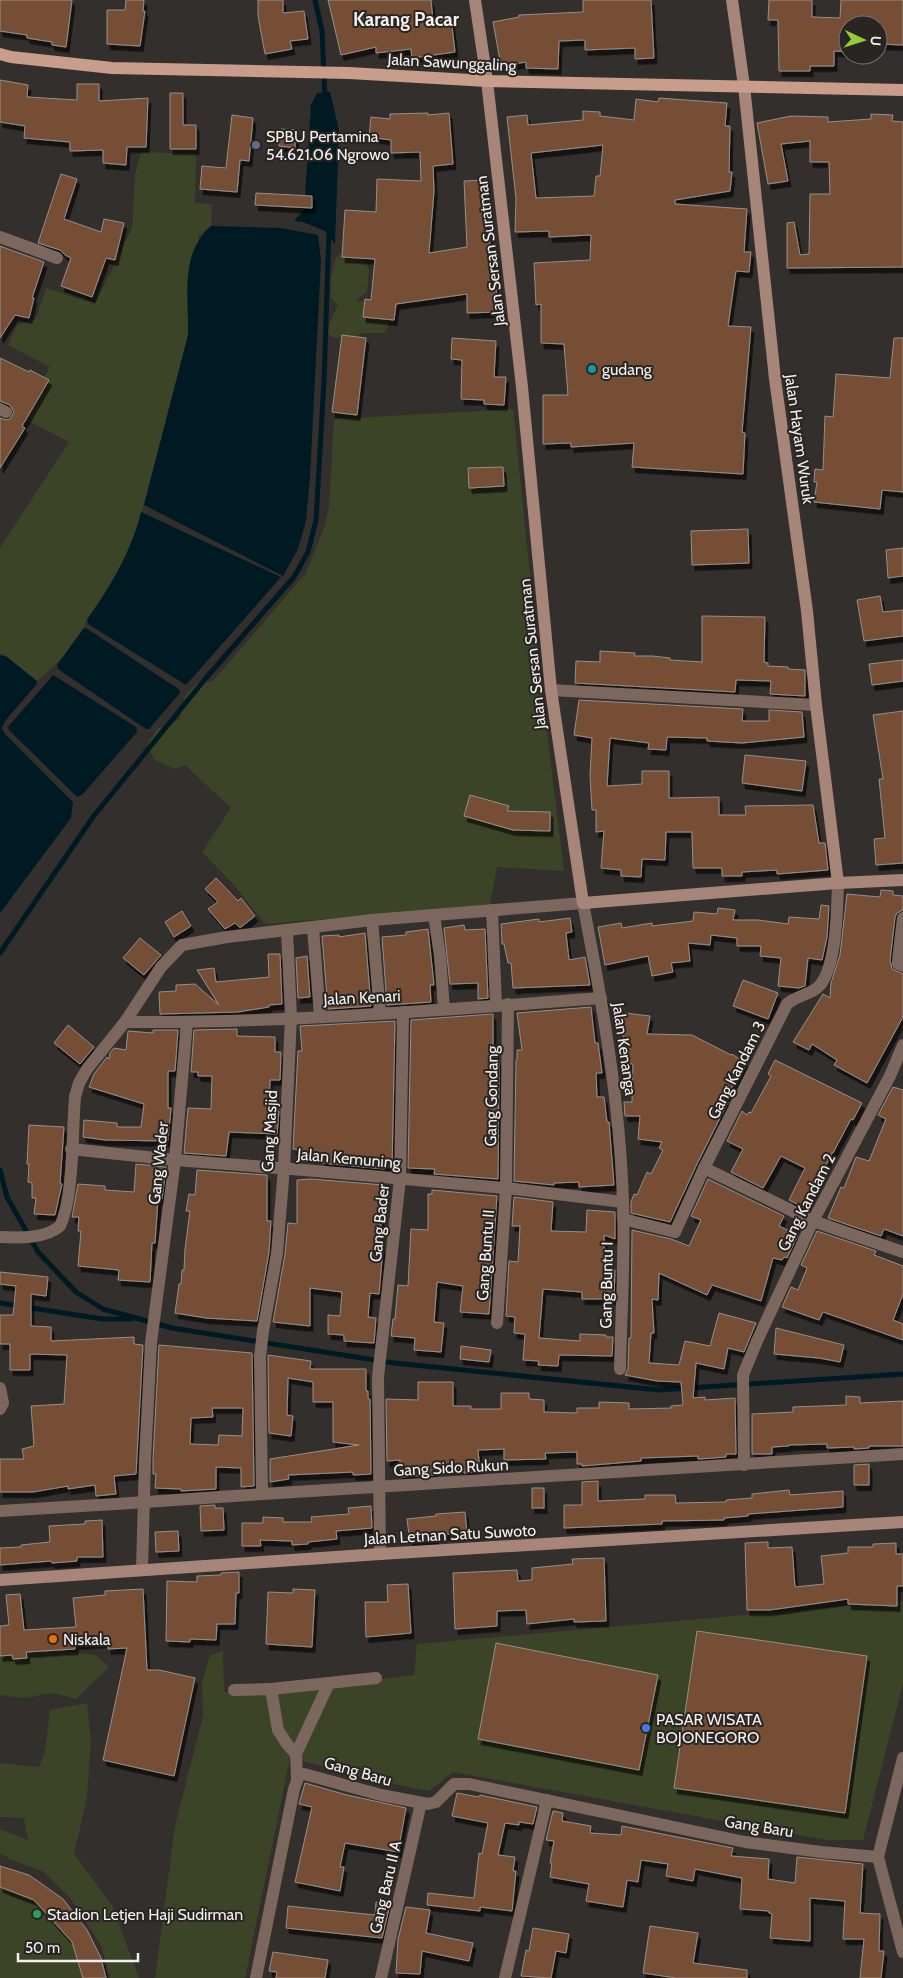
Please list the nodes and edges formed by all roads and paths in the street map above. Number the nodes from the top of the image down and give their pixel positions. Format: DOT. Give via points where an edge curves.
graph roads {
  1 [pos="475,0"];
  2 [pos="732,0"];
  3 [pos="0,54"];
  4 [pos="486,81"];
  5 [pos="744,86"];
  6 [pos="903,90"];
  7 [pos="0,237"];
  8 [pos="57,258"];
  9 [pos="551,690"];
  10 [pos="816,705"];
  11 [pos="903,880"];
  12 [pos="838,883"];
  13 [pos="582,903"];
  14 [pos="492,910"];
  15 [pos="434,915"];
  16 [pos="903,918"];
  17 [pos="372,920"];
  18 [pos="313,928"];
  19 [pos="287,931"];
  20 [pos="903,966"];
  21 [pos="601,998"];
  22 [pos="502,1004"];
  23 [pos="444,1009"];
  24 [pos="403,1012"];
  25 [pos="380,1013"];
  26 [pos="320,1016"];
  27 [pos="291,1017"];
  28 [pos="125,1022"];
  29 [pos="187,1022"];
  30 [pos="903,1045"];
  31 [pos="72,1149"];
  32 [pos="175,1160"];
  33 [pos="284,1168"];
  34 [pos="704,1168"];
  35 [pos="400,1179"];
  36 [pos="506,1188"];
  37 [pos="623,1202"];
  38 [pos="623,1219"];
  39 [pos="813,1220"];
  40 [pos="0,1236"];
  41 [pos="903,1252"];
  42 [pos="497,1324"];
  43 [pos="620,1369"];
  44 [pos="0,1388"];
  45 [pos="0,1409"];
  46 [pos="903,1454"];
  47 [pos="744,1465"];
  48 [pos="378,1487"];
  49 [pos="262,1494"];
  50 [pos="144,1503"];
  51 [pos="0,1511"];
  52 [pos="903,1522"];
  53 [pos="380,1554"];
  54 [pos="142,1570"];
  55 [pos="0,1580"];
  56 [pos="376,1678"];
  57 [pos="329,1683"];
  58 [pos="271,1689"];
  59 [pos="234,1690"];
  60 [pos="296,1754"];
  61 [pos="903,1758"];
  62 [pos="297,1779"];
  63 [pos="547,1800"];
  64 [pos="421,1803"];
  65 [pos="878,1857"];
  66 [pos="903,1952"];
  67 [pos="256,1978"];
  68 [pos="381,1978"];
  69 [pos="506,1978"];
  1 -- 4 [label="main road, Jalan Sersan Suratman"];
  2 -- 5 [label="main road, Jalan Hayam Wuruk"];
  3 -- 4 [label="main road, Jalan Sawunggaling" via="112,68 312,72"];
  4 -- 5 [label="main road, Jalan Sawunggaling"];
  4 -- 9 [label="main road, Jalan Sersan Suratman" via="522,387"];
  5 -- 6 [label="main road, Jalan Sawunggaling"];
  5 -- 10 [label="main road, Jalan Hayam Wuruk" via="775,379 807,611"];
  7 -- 8 [label="street"];
  9 -- 10 [label="street"];
  9 -- 13 [label="main road, Jalan Sersan Suratman"];
  10 -- 12 [label="main road, Jalan Hayam Wuruk"];
  11 -- 12 [label="main road"];
  12 -- 13 [label="main road"];
  12 -- 34 [label="street, Gang Kandam 3" via="835,943 825,978 818,988 787,1004"];
  13 -- 14 [label="street"];
  13 -- 21 [label="street, Jalan Kenanga"];
  14 -- 15 [label="street"];
  14 -- 22 [label="street, Gang Gondang"];
  15 -- 17 [label="street"];
  15 -- 23 [label="street"];
  16 -- 20 [label="street" via="898,964"];
  17 -- 18 [label="street"];
  17 -- 25 [label="street"];
  18 -- 19 [label="street"];
  18 -- 26 [label="street"];
  19 -- 27 [label="street, Gang Masjid"];
  19 -- 28 [label="street" via="182,945 161,967"];
  21 -- 22 [label="street, Jalan Kenari"];
  21 -- 37 [label="street, Jalan Kenanga" via="616,1097"];
  22 -- 23 [label="street, Jalan Kenari"];
  22 -- 36 [label="street, Gang Gondang"];
  23 -- 24 [label="street, Jalan Kenari"];
  24 -- 25 [label="street, Jalan Kenari"];
  24 -- 35 [label="street, Gang Bader"];
  25 -- 26 [label="street, Jalan Kenari"];
  26 -- 27 [label="street, Jalan Kenari"];
  27 -- 29 [label="street, Jalan Kenari"];
  27 -- 33 [label="street, Gang Masjid"];
  28 -- 29 [label="street, Jalan Kenari"];
  28 -- 31 [label="street" via="87,1069 79,1084 75,1097"];
  29 -- 32 [label="street, Gang Wader"];
  30 -- 39 [label="street, Gang Kandam 2" via="890,1076"];
  31 -- 32 [label="street, Jalan Kemuning"];
  31 -- 40 [label="street" via="62,1222 56,1229 43,1234 18,1238"];
  32 -- 33 [label="street, Jalan Kemuning"];
  32 -- 50 [label="street, Gang Wader" via="151,1343"];
  33 -- 35 [label="street, Jalan Kemuning"];
  33 -- 49 [label="street, Gang Masjid" via="277,1254 260,1358"];
  34 -- 38 [label="street, Gang Kandam 3" via="675,1232"];
  34 -- 39 [label="street"];
  35 -- 36 [label="street, Jalan Kemuning"];
  35 -- 48 [label="street, Gang Bader" via="378,1377"];
  36 -- 37 [label="street, Jalan Kemuning"];
  36 -- 42 [label="street, Gang Buntu II"];
  37 -- 38 [label="street, Gang Buntu I"];
  38 -- 43 [label="street, Gang Buntu I"];
  39 -- 41 [label="street"];
  39 -- 47 [label="street, Gang Kandam 2" via="743,1375"];
  44 -- 45 [label="street" via="3,1403"];
  46 -- 47 [label="street, Gang Sido Rukun"];
  47 -- 48 [label="street, Gang Sido Rukun"];
  48 -- 49 [label="street, Gang Sido Rukun"];
  48 -- 53 [label="street"];
  49 -- 50 [label="street, Gang Sido Rukun"];
  50 -- 51 [label="street, Gang Sido Rukun"];
  50 -- 54 [label="street"];
  52 -- 53 [label="main road, Jalan Letnan Satu Suwoto"];
  53 -- 54 [label="main road, Jalan Letnan Satu Suwoto"];
  54 -- 55 [label="main road, Jalan Letnan Satu Suwoto"];
  56 -- 57 [label="street"];
  57 -- 58 [label="street"];
  57 -- 60 [label="street"];
  58 -- 59 [label="street"];
  58 -- 60 [label="street" via="278,1730"];
  60 -- 62 [label="street"];
  61 -- 65 [label="street"];
  62 -- 64 [label="street, Gang Baru" via="304,1774 313,1775"];
  62 -- 67 [label="street"];
  63 -- 64 [label="street, Gang Baru" via="492,1788 454,1784 436,1802"];
  63 -- 65 [label="street, Gang Baru" via="745,1842"];
  63 -- 69 [label="street"];
  64 -- 68 [label="street, Gang Baru II A"];
  65 -- 66 [label="street"];
}
